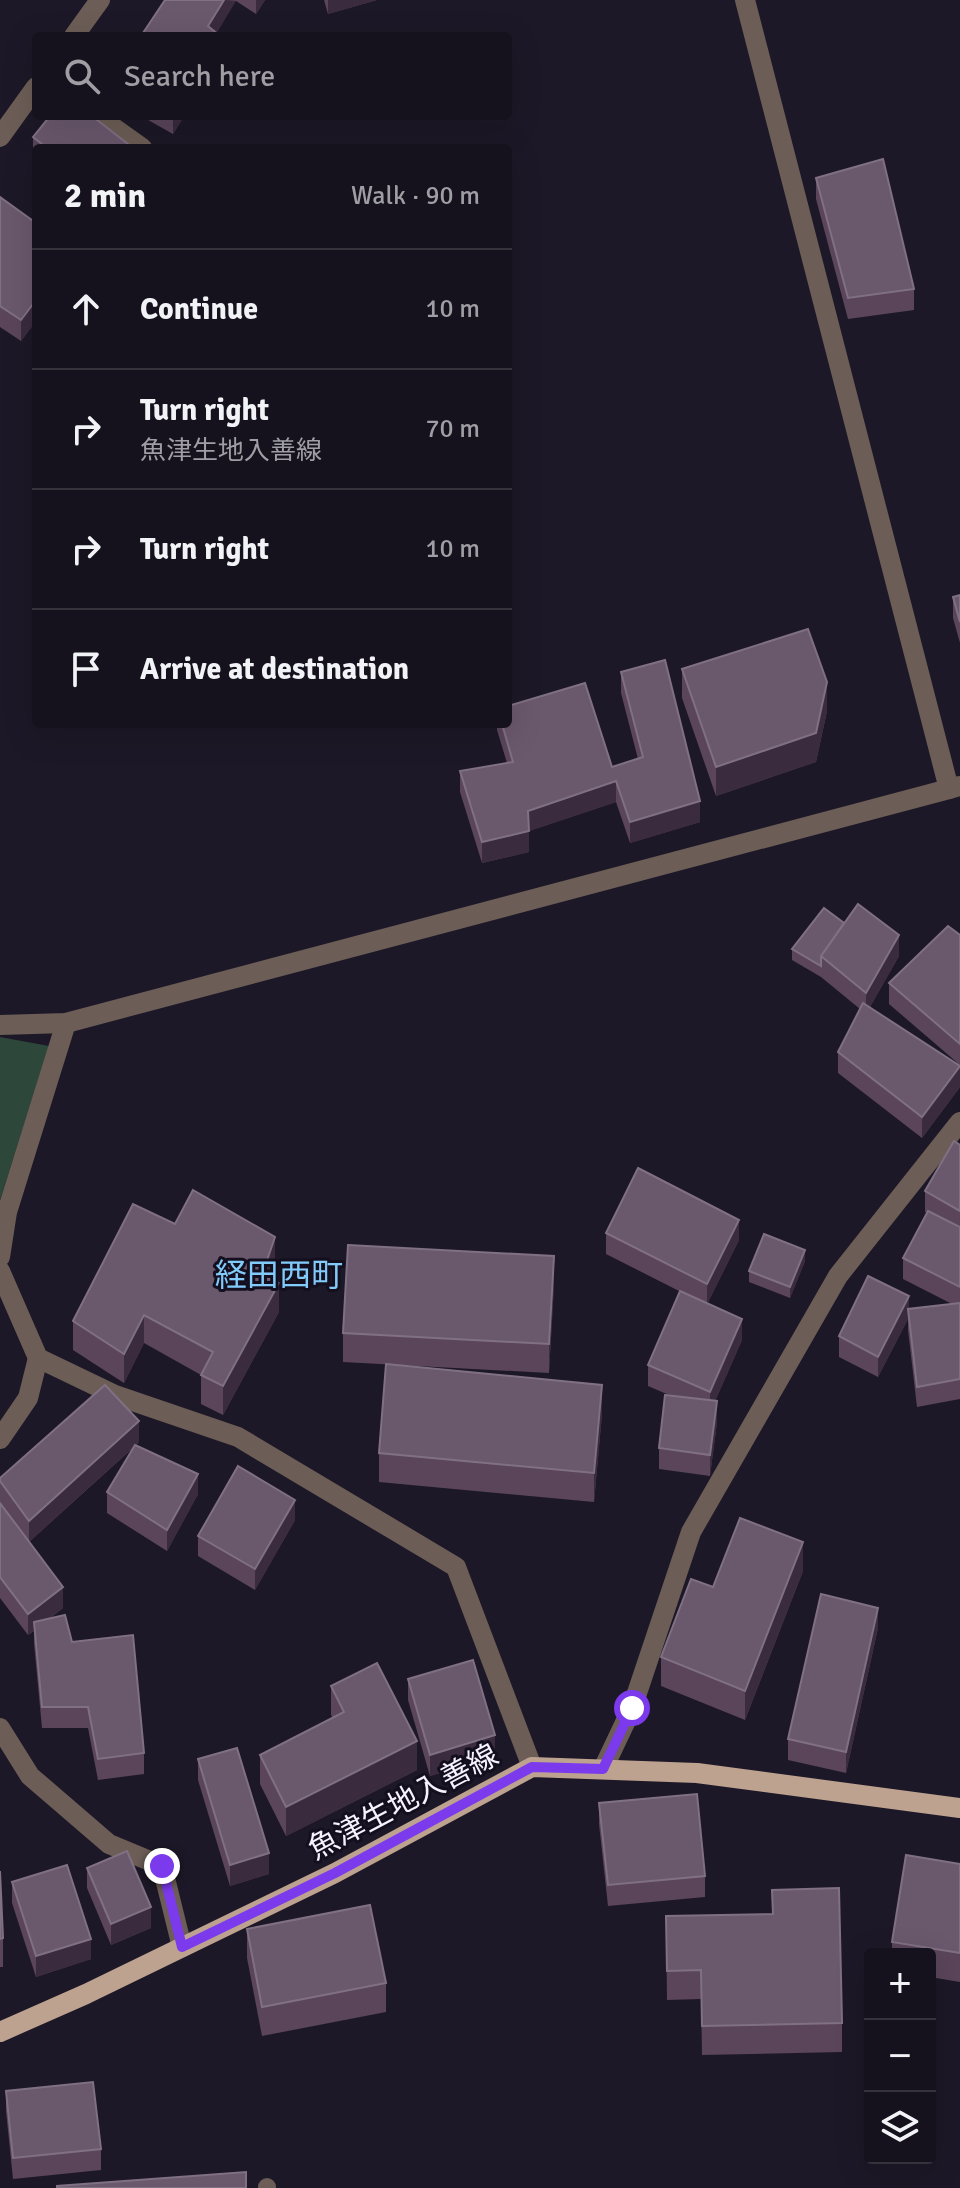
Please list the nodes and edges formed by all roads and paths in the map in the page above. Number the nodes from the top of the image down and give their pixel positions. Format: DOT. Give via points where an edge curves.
graph roads {
  1 [pos="100,0"];
  2 [pos="745,0"];
  3 [pos="77,32"];
  4 [pos="32,93"];
  5 [pos="103,120"];
  6 [pos="0,137"];
  7 [pos="136,144"];
  8 [pos="954,788"];
  9 [pos="66,1023"];
  10 [pos="0,1025"];
  11 [pos="960,1122"];
  12 [pos="0,1257"];
  13 [pos="0,1271"];
  14 [pos="38,1358"];
  15 [pos="0,1439"];
  16 [pos="0,1728"];
  17 [pos="532,1767"];
  18 [pos="603,1769"];
  19 [pos="960,1808"];
  20 [pos="182,1947"];
  21 [pos="0,2032"];
  1 -- 3 [label="street"];
  2 -- 8 [label="street"];
  4 -- 6 [label="street"];
  5 -- 7 [label="street"];
  8 -- 9 [label="street"];
  9 -- 10 [label="street"];
  9 -- 12 [label="street" via="7,1212"];
  11 -- 18 [label="street" via="838,1276 691,1532 632,1708"];
  13 -- 14 [label="street"];
  14 -- 15 [label="street" via="28,1398"];
  14 -- 17 [label="street" via="115,1395 238,1437 456,1567"];
  16 -- 20 [label="street" via="30,1776 109,1844 162,1866"];
  17 -- 18 [label="main road, 魚津生地入善線"];
  17 -- 20 [label="main road, 魚津生地入善線" via="335,1873"];
  18 -- 19 [label="main road, 魚津生地入善線" via="697,1773"];
  20 -- 21 [label="main road, 魚津生地入善線"];
}
